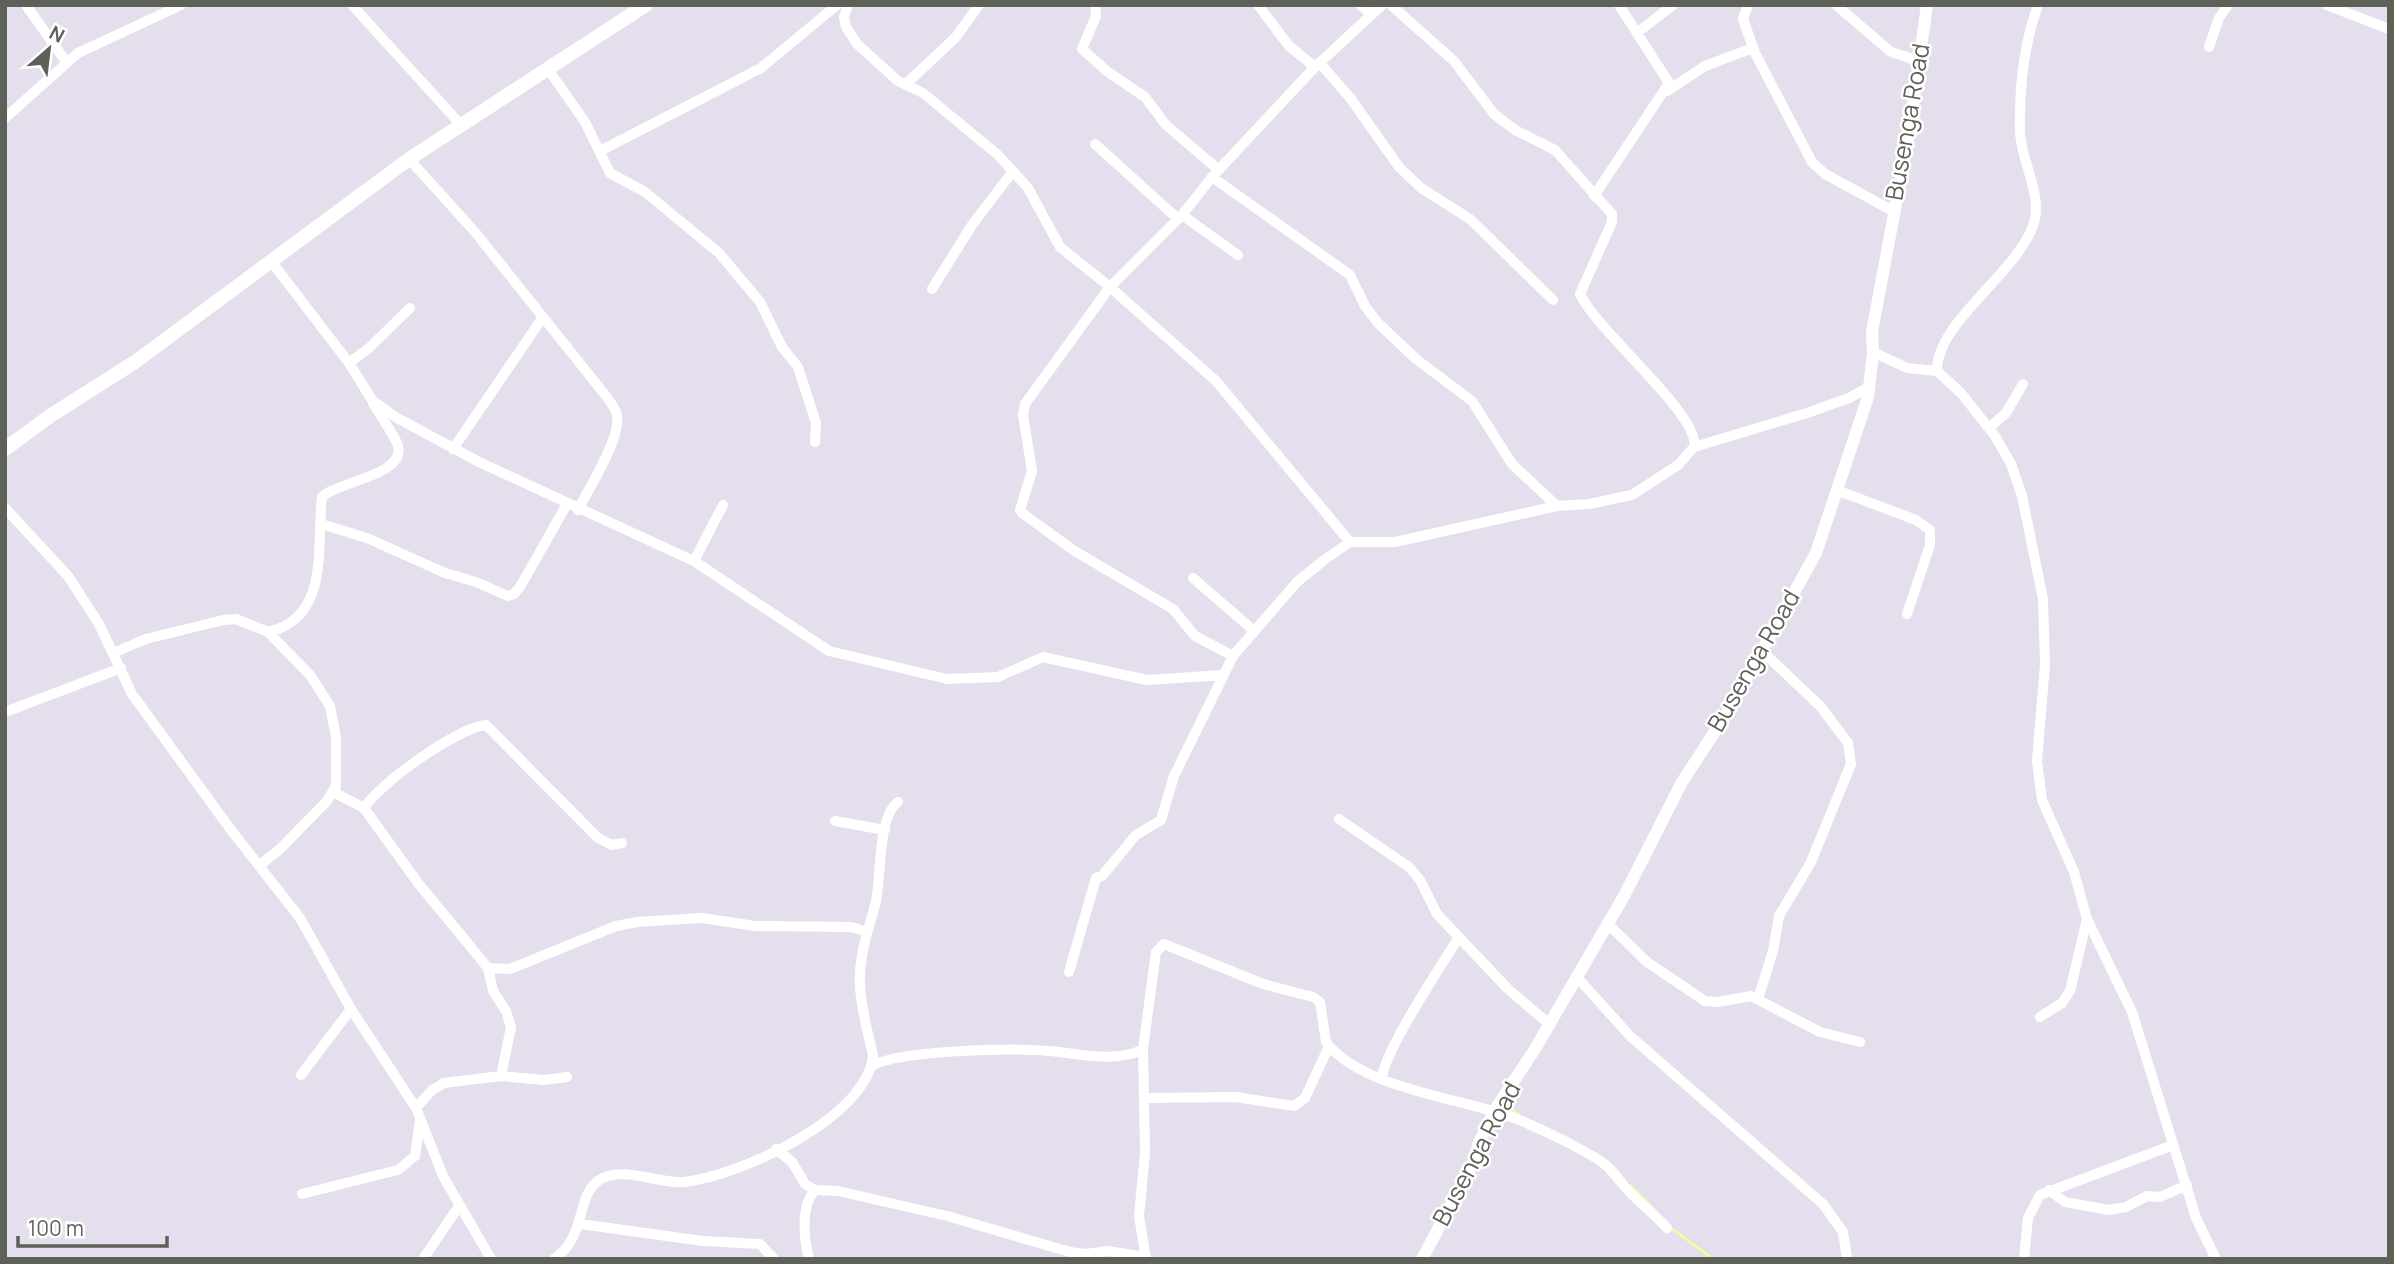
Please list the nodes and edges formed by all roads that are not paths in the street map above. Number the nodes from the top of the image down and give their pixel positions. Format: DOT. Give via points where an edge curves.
graph roads {
  1 [pos="26,5"];
  2 [pos="181,5"];
  3 [pos="352,5"];
  4 [pos="646,5"];
  5 [pos="837,5"];
  6 [pos="848,5"];
  7 [pos="979,5"];
  8 [pos="1095,5"];
  9 [pos="1258,5"];
  10 [pos="1360,5"];
  11 [pos="1382,5"];
  12 [pos="1391,5"];
  13 [pos="1619,5"];
  14 [pos="1673,5"];
  15 [pos="1748,5"];
  16 [pos="1836,5"];
  17 [pos="1927,5"];
  18 [pos="2038,5"];
  19 [pos="2228,5"];
  20 [pos="2327,5"];
  21 [pos="1371,15"];
  22 [pos="2389,29"];
  23 [pos="1639,32"];
  24 [pos="2209,47"];
  25 [pos="1753,48"];
  26 [pos="1919,61"];
  27 [pos="67,63"];
  28 [pos="1318,65"];
  29 [pos="548,69"];
  30 [pos="906,84"];
  31 [pos="1665,93"];
  32 [pos="5,118"];
  33 [pos="462,126"];
  34 [pos="1095,145"];
  35 [pos="600,150"];
  36 [pos="409,159"];
  37 [pos="1013,172"];
  38 [pos="1216,174"];
  39 [pos="1594,195"];
  40 [pos="1893,211"];
  41 [pos="1180,217"];
  42 [pos="1238,254"];
  43 [pos="271,261"];
  44 [pos="1110,287"];
  45 [pos="932,289"];
  46 [pos="1553,300"];
  47 [pos="410,308"];
  48 [pos="542,317"];
  49 [pos="1873,352"];
  50 [pos="349,363"];
  51 [pos="1937,371"];
  52 [pos="2023,384"];
  53 [pos="1869,387"];
  54 [pos="372,400"];
  55 [pos="1989,428"];
  56 [pos="815,442"];
  57 [pos="8,444"];
  58 [pos="1694,447"];
  59 [pos="453,449"];
  60 [pos="1839,491"];
  61 [pos="567,504"];
  62 [pos="723,505"];
  63 [pos="1557,506"];
  64 [pos="5,508"];
  65 [pos="578,510"];
  66 [pos="321,524"];
  67 [pos="1350,542"];
  68 [pos="694,561"];
  69 [pos="1193,579"];
  70 [pos="1908,614"];
  71 [pos="1253,629"];
  72 [pos="268,632"];
  73 [pos="1762,651"];
  74 [pos="113,653"];
  75 [pos="1233,656"];
  76 [pos="121,668"];
  77 [pos="1223,675"];
  78 [pos="5,712"];
  79 [pos="333,792"];
  80 [pos="898,802"];
  81 [pos="364,808"];
  82 [pos="1339,819"];
  83 [pos="835,821"];
  84 [pos="885,830"];
  85 [pos="622,843"];
  86 [pos="260,864"];
  87 [pos="2087,919"];
  88 [pos="1607,923"];
  89 [pos="865,931"];
  90 [pos="1459,937"];
  91 [pos="488,968"];
  92 [pos="1069,972"];
  93 [pos="1576,976"];
  94 [pos="1758,999"];
  95 [pos="351,1009"];
  96 [pos="2040,1017"];
  97 [pos="1549,1024"];
  98 [pos="1860,1042"];
  99 [pos="1329,1046"];
  100 [pos="1143,1049"];
  101 [pos="872,1066"];
  102 [pos="301,1075"];
  103 [pos="501,1076"];
  104 [pos="567,1077"];
  105 [pos="1382,1079"];
  106 [pos="1145,1098"];
  107 [pos="416,1108"];
  108 [pos="1494,1111"];
  109 [pos="421,1119"];
  110 [pos="2173,1145"];
  111 [pos="776,1149"];
  112 [pos="2187,1185"];
  113 [pos="815,1190"];
  114 [pos="2049,1190"];
  115 [pos="302,1194"];
  116 [pos="459,1206"];
  117 [pos="580,1224"];
  118 [pos="1667,1228"];
  119 [pos="1146,1258"];
  120 [pos="423,1259"];
  121 [pos="491,1259"];
  122 [pos="554,1259"];
  123 [pos="774,1259"];
  124 [pos="809,1259"];
  125 [pos="1422,1259"];
  126 [pos="1847,1259"];
  127 [pos="2024,1259"];
  128 [pos="2216,1259"];
  1 -- 27 [label="street"];
  2 -- 27 [label="street" via="78,53"];
  3 -- 33 [label="street"];
  4 -- 29 [label="main road"];
  5 -- 35 [label="street" via="761,68"];
  6 -- 30 [label="street" via="846,27 857,44"];
  7 -- 30 [label="street" via="956,37"];
  8 -- 38 [label="street" via="1096,16 1082,49 1145,97 1166,125"];
  9 -- 28 [label="street" via="1289,46"];
  10 -- 21 [label="street"];
  11 -- 21 [label="street"];
  12 -- 39 [label="street" via="1454,61 1494,114 1555,150"];
  13 -- 23 [label="street"];
  14 -- 23 [label="street"];
  15 -- 25 [label="street" via="1743,19"];
  16 -- 26 [label="street" via="1891,52"];
  17 -- 26 [label="street, Busenga Road"];
  18 -- 51 [label="street" via="2026,42 2020,132 2036,206 2034,224 2008,266 1955,325 1939,355"];
  19 -- 24 [label="street"];
  20 -- 22 [label="street"];
  21 -- 28 [label="street"];
  23 -- 31 [label="street" via="1667,78"];
  25 -- 31 [label="street" via="1705,65"];
  25 -- 40 [label="street" via="1812,162 1825,174"];
  26 -- 40 [label="street, Busenga Road"];
  27 -- 32 [label="street"];
  28 -- 38 [label="street"];
  28 -- 46 [label="street" via="1351,100 1399,167 1421,188 1470,219"];
  29 -- 33 [label="main road"];
  29 -- 35 [label="street"];
  30 -- 37 [label="street" via="923,93"];
  31 -- 39 [label="street"];
  33 -- 36 [label="main road"];
  34 -- 41 [label="street"];
  35 -- 56 [label="street" via="610,173 646,192 719,253 760,302 782,347 798,367 816,423"];
  36 -- 43 [label="main road"];
  36 -- 48 [label="street"];
  37 -- 44 [label="street" via="1028,188 1060,247"];
  37 -- 45 [label="street" via="972,225"];
  38 -- 41 [label="street"];
  38 -- 63 [label="street" via="1350,275 1378,323 1472,401 1513,464"];
  39 -- 58 [label="street" via="1612,214 1612,222 1581,289 1582,298 1690,424"];
  40 -- 49 [label="street, Busenga Road" via="1872,332"];
  41 -- 42 [label="street"];
  41 -- 44 [label="street"];
  43 -- 50 [label="street"];
  43 -- 57 [label="main road" via="135,362"];
  44 -- 67 [label="street" via="1240,406"];
  44 -- 75 [label="street" via="1025,404 1032,471 1020,510 1054,538 1173,609 1195,636"];
  47 -- 50 [label="street"];
  48 -- 59 [label="street"];
  48 -- 65 [label="street" via="617,414 607,452"];
  49 -- 51 [label="street" via="1908,368"];
  49 -- 53 [label="street, Busenga Road"];
  50 -- 54 [label="street"];
  51 -- 55 [label="street"];
  52 -- 55 [label="street" via="2006,413"];
  53 -- 58 [label="street" via="1827,406"];
  53 -- 60 [label="street, Busenga Road"];
  54 -- 59 [label="street"];
  54 -- 66 [label="street" via="398,444 399,454 385,470 327,492 322,497"];
  55 -- 87 [label="street" via="2015,475 2041,580 2045,665 2037,761 2042,800 2074,872"];
  58 -- 63 [label="street" via="1678,465 1632,495"];
  59 -- 61 [label="street"];
  60 -- 70 [label="street" via="1916,520 1930,530 1930,545"];
  60 -- 73 [label="street, Busenga Road" via="1816,553"];
  61 -- 65 [label="street"];
  61 -- 66 [label="street" via="520,587 508,596"];
  62 -- 68 [label="street"];
  63 -- 67 [label="street" via="1395,542"];
  64 -- 74 [label="street" via="68,576"];
  65 -- 68 [label="street"];
  66 -- 72 [label="street" via="318,568 306,611"];
  67 -- 71 [label="street" via="1297,582"];
  68 -- 77 [label="street" via="829,651 932,677 998,677 1049,657 1147,680"];
  69 -- 71 [label="street"];
  71 -- 75 [label="street"];
  72 -- 74 [label="street" via="236,619 146,639"];
  72 -- 79 [label="street" via="310,676 330,706 336,737"];
  73 -- 88 [label="street, Busenga Road" via="1682,782"];
  73 -- 94 [label="street" via="1821,707 1848,743 1851,764 1811,862 1779,916"];
  74 -- 76 [label="street"];
  75 -- 77 [label="street"];
  76 -- 78 [label="street"];
  76 -- 86 [label="street" via="132,694 162,737"];
  77 -- 92 [label="street" via="1174,776 1161,820 1144,829 1096,878"];
  79 -- 81 [label="street"];
  79 -- 86 [label="street"];
  80 -- 84 [label="street"];
  81 -- 85 [label="street" via="402,771 470,728 486,725 598,838 612,845"];
  81 -- 91 [label="street"];
  82 -- 90 [label="street" via="1409,867 1437,914"];
  83 -- 84 [label="street"];
  84 -- 89 [label="street" via="876,897"];
  86 -- 95 [label="street" via="300,918"];
  87 -- 96 [label="street" via="2074,983 2062,1003"];
  87 -- 110 [label="street" via="2132,1012"];
  88 -- 93 [label="street, Busenga Road"];
  88 -- 94 [label="street" via="1647,962 1693,995 1718,1002 1744,995"];
  89 -- 91 [label="street" via="755,926 726,919 648,921 616,926 510,969"];
  89 -- 101 [label="street" via="860,986"];
  90 -- 97 [label="street"];
  90 -- 105 [label="street" via="1382,1070"];
  91 -- 103 [label="street" via="493,991 511,1027"];
  93 -- 97 [label="street, Busenga Road"];
  93 -- 126 [label="street" via="1630,1036 1823,1204 1843,1232"];
  94 -- 98 [label="street" via="1820,1032"];
  95 -- 102 [label="street"];
  95 -- 107 [label="street"];
  97 -- 108 [label="street, Busenga Road"];
  99 -- 100 [label="street" via="1320,1002 1313,997 1263,984 1164,944 1156,953"];
  99 -- 105 [label="street" via="1357,1068"];
  99 -- 106 [label="street" via="1304,1098 1294,1106 1236,1097"];
  100 -- 101 [label="street" via="1123,1055 1043,1051 928,1054 892,1057"];
  100 -- 106 [label="street"];
  101 -- 111 [label="street" via="829,1122"];
  103 -- 104 [label="street"];
  103 -- 107 [label="street" via="444,1083"];
  105 -- 108 [label="street"];
  106 -- 119 [label="street" via="1139,1216"];
  107 -- 109 [label="street"];
  108 -- 118 [label="street" via="1604,1163"];
  108 -- 125 [label="street, Busenga Road" via="1476,1158"];
  109 -- 115 [label="street" via="415,1156 398,1170"];
  109 -- 116 [label="street"];
  110 -- 112 [label="street"];
  110 -- 114 [label="street"];
  111 -- 113 [label="street"];
  111 -- 117 [label="street" via="748,1165 686,1182 604,1177 588,1193"];
  112 -- 114 [label="street" via="2109,1210 2064,1202"];
  112 -- 128 [label="street" via="2196,1218"];
  113 -- 119 [label="street" via="947,1216 1070,1252 1107,1251"];
  113 -- 124 [label="street" via="804,1230"];
  114 -- 127 [label="street" via="2040,1195 2028,1218"];
  116 -- 120 [label="street"];
  116 -- 121 [label="street"];
  117 -- 122 [label="street" via="570,1245"];
  117 -- 123 [label="street" via="760,1244"];
}
